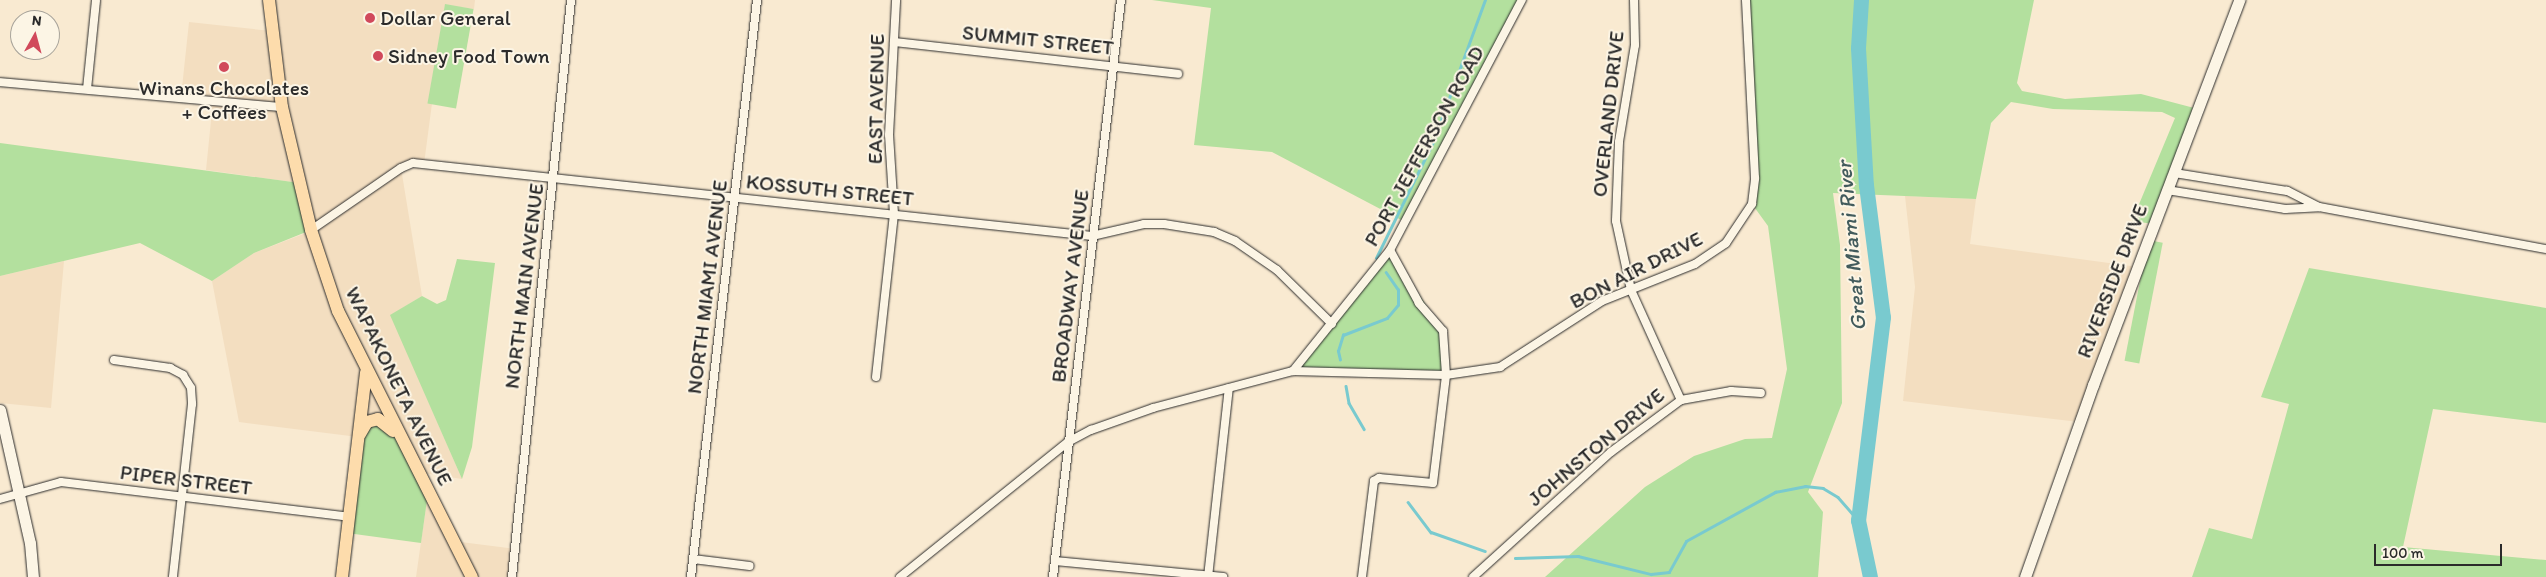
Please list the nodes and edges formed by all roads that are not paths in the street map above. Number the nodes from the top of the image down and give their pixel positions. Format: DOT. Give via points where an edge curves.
graph roads {
  1 [pos="96,0"];
  2 [pos="269,0"];
  3 [pos="571,0"];
  4 [pos="757,0"];
  5 [pos="896,0"];
  6 [pos="1121,0"];
  7 [pos="1522,0"];
  8 [pos="1634,0"];
  9 [pos="1746,0"];
  10 [pos="2239,0"];
  11 [pos="894,42"];
  12 [pos="1113,66"];
  13 [pos="1178,74"];
  14 [pos="0,82"];
  15 [pos="87,89"];
  16 [pos="282,107"];
  17 [pos="2174,172"];
  18 [pos="555,181"];
  19 [pos="2167,190"];
  20 [pos="735,198"];
  21 [pos="2319,207"];
  22 [pos="894,214"];
  23 [pos="311,230"];
  24 [pos="1092,236"];
  25 [pos="2546,249"];
  26 [pos="1390,250"];
  27 [pos="1631,290"];
  28 [pos="1332,324"];
  29 [pos="114,360"];
  30 [pos="1293,371"];
  31 [pos="366,372"];
  32 [pos="1446,375"];
  33 [pos="876,377"];
  34 [pos="1230,388"];
  35 [pos="1761,394"];
  36 [pos="1680,400"];
  37 [pos="0,410"];
  38 [pos="358,437"];
  39 [pos="399,438"];
  40 [pos="1068,442"];
  41 [pos="20,493"];
  42 [pos="181,497"];
  43 [pos="0,499"];
  44 [pos="349,517"];
  45 [pos="693,559"];
  46 [pos="1055,561"];
  47 [pos="750,566"];
  48 [pos="1208,576"];
  49 [pos="33,577"];
  50 [pos="173,577"];
  51 [pos="342,577"];
  52 [pos="472,577"];
  53 [pos="512,577"];
  54 [pos="691,577"];
  55 [pos="900,577"];
  56 [pos="1053,577"];
  57 [pos="1223,577"];
  58 [pos="1362,577"];
  59 [pos="1473,577"];
  60 [pos="2025,577"];
  1 -- 15 [label="street"];
  2 -- 16 [label="main road, WAPAKONETA AVENUE"];
  3 -- 18 [label="street, NORTH MAIN AVENUE"];
  4 -- 20 [label="street, NORTH MIAMI AVENUE"];
  5 -- 11 [label="street, EAST AVENUE"];
  6 -- 12 [label="street, BROADWAY AVENUE"];
  7 -- 26 [label="street, PORT JEFFERSON ROAD"];
  8 -- 27 [label="street, OVERLAND DRIVE" via="1636,45 1619,142 1616,187 1616,221"];
  9 -- 27 [label="street, BON AIR DRIVE" via="1755,178 1752,204 1726,243 1694,264"];
  10 -- 17 [label="main road, RIVERSIDE DRIVE"];
  11 -- 12 [label="street, SUMMIT STREET"];
  11 -- 22 [label="street, EAST AVENUE" via="889,135"];
  12 -- 13 [label="street, SUMMIT STREET"];
  12 -- 24 [label="street, BROADWAY AVENUE" via="1105,156"];
  14 -- 15 [label="street"];
  15 -- 16 [label="street"];
  16 -- 23 [label="main road, WAPAKONETA AVENUE"];
  17 -- 19 [label="main road, RIVERSIDE DRIVE"];
  17 -- 21 [label="street" via="2287,191"];
  18 -- 20 [label="street, KOSSUTH STREET"];
  18 -- 23 [label="street, KOSSUTH STREET" via="413,163"];
  18 -- 53 [label="street, NORTH MAIN AVENUE" via="532,356"];
  19 -- 21 [label="street" via="2285,209"];
  19 -- 60 [label="main road, RIVERSIDE DRIVE"];
  20 -- 22 [label="street, KOSSUTH STREET"];
  20 -- 45 [label="street, NORTH MIAMI AVENUE"];
  21 -- 25 [label="street"];
  22 -- 24 [label="street, KOSSUTH STREET"];
  22 -- 33 [label="street, EAST AVENUE"];
  23 -- 31 [label="main road, WAPAKONETA AVENUE" via="338,311"];
  24 -- 28 [label="street, KOSSUTH STREET" via="1144,224 1214,232 1235,241 1277,270"];
  24 -- 40 [label="street, BROADWAY AVENUE"];
  26 -- 28 [label="street, PORT JEFFERSON ROAD"];
  26 -- 32 [label="street" via="1419,303 1443,331"];
  27 -- 32 [label="street, BON AIR DRIVE" via="1602,301 1500,367"];
  27 -- 36 [label="street, OVERLAND DRIVE"];
  28 -- 30 [label="street, PORT JEFFERSON ROAD"];
  29 -- 42 [label="street" via="170,368 183,375 191,388"];
  30 -- 32 [label="street, BON AIR DRIVE"];
  30 -- 34 [label="street"];
  31 -- 38 [label="main road"];
  31 -- 39 [label="main road, WAPAKONETA AVENUE"];
  32 -- 58 [label="street" via="1433,483 1379,478 1374,482"];
  34 -- 40 [label="street" via="1153,408"];
  34 -- 48 [label="street"];
  35 -- 36 [label="street, JOHNSTON DRIVE" via="1731,391"];
  36 -- 59 [label="street, JOHNSTON DRIVE" via="1611,452"];
  37 -- 41 [label="main road"];
  38 -- 39 [label="main road" via="367,422 378,419"];
  38 -- 44 [label="main road"];
  39 -- 52 [label="main road, WAPAKONETA AVENUE"];
  40 -- 46 [label="street, BROADWAY AVENUE"];
  40 -- 55 [label="street"];
  41 -- 42 [label="street, PIPER STREET" via="61,482"];
  41 -- 43 [label="street, PIPER STREET"];
  41 -- 49 [label="main road"];
  42 -- 44 [label="street, PIPER STREET"];
  42 -- 50 [label="street"];
  44 -- 51 [label="main road"];
  45 -- 47 [label="street"];
  45 -- 54 [label="street, NORTH MIAMI AVENUE"];
  46 -- 48 [label="street"];
  46 -- 56 [label="street, BROADWAY AVENUE"];
  48 -- 57 [label="street"];
}
